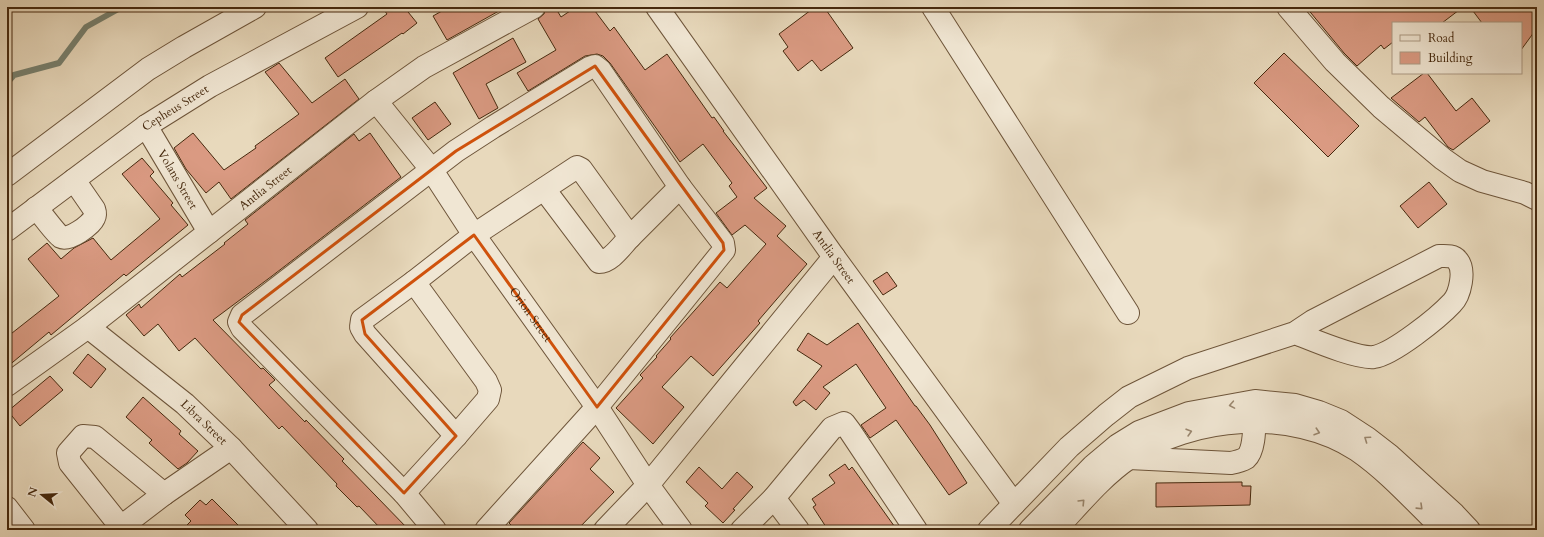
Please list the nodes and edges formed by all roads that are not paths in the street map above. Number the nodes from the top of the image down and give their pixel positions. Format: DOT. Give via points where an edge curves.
graph roads {
  1 [pos="255,7"];
  2 [pos="357,7"];
  3 [pos="534,7"];
  4 [pos="657,7"];
  5 [pos="933,7"];
  6 [pos="1288,7"];
  7 [pos="376,101"];
  8 [pos="146,126"];
  9 [pos="431,169"];
  10 [pos="7,174"];
  11 [pos="74,180"];
  12 [pos="680,187"];
  13 [pos="544,189"];
  14 [pos="1537,199"];
  15 [pos="36,208"];
  16 [pos="7,230"];
  17 [pos="209,232"];
  18 [pos="474,235"];
  19 [pos="630,237"];
  20 [pos="834,257"];
  21 [pos="414,282"];
  22 [pos="1128,313"];
  23 [pos="88,327"];
  24 [pos="1295,333"];
  25 [pos="7,385"];
  26 [pos="598,406"];
  27 [pos="1255,411"];
  28 [pos="456,436"];
  29 [pos="230,448"];
  30 [pos="1124,451"];
  31 [pos="1384,461"];
  32 [pos="648,485"];
  33 [pos="404,493"];
  34 [pos="164,494"];
  35 [pos="774,498"];
  36 [pos="1014,504"];
  37 [pos="7,508"];
  38 [pos="119,528"];
  39 [pos="24,530"];
  40 [pos="307,530"];
  41 [pos="435,530"];
  42 [pos="486,530"];
  43 [pos="605,530"];
  44 [pos="682,530"];
  45 [pos="742,530"];
  46 [pos="798,530"];
  47 [pos="916,530"];
  48 [pos="989,530"];
  49 [pos="1030,530"];
  50 [pos="1055,530"];
  51 [pos="1444,530"];
  52 [pos="1469,530"];
  1 -- 10 [label="street" via="148,69"];
  2 -- 8 [label="street, Cepheus Street" via="210,86"];
  3 -- 7 [label="street, Antlia Street" via="424,67"];
  4 -- 20 [label="street, Antlia Street"];
  5 -- 22 [label="street"];
  6 -- 14 [label="street" via="1335,62 1381,107 1443,159 1460,171 1482,181"];
  7 -- 9 [label="street, Orion Street"];
  7 -- 17 [label="street, Antlia Street"];
  8 -- 11 [label="street, Cepheus Street"];
  8 -- 17 [label="street, Volans Street"];
  9 -- 12 [label="street" via="493,127 595,66"];
  9 -- 18 [label="street, Orion Street"];
  9 -- 33 [label="street" via="242,315 239,322 242,328"];
  11 -- 15 [label="street, Cepheus Street"];
  11 -- 15 [label="street" via="95,213 94,220 66,238 60,236"];
  12 -- 19 [label="street"];
  12 -- 26 [label="street" via="723,243 724,250"];
  13 -- 18 [label="street"];
  13 -- 19 [label="street" via="573,169 581,168"];
  13 -- 19 [label="street" via="599,262 609,258"];
  15 -- 16 [label="street, Cepheus Street"];
  17 -- 23 [label="street, Antlia Street"];
  18 -- 21 [label="street"];
  18 -- 26 [label="street, Orion Street"];
  20 -- 32 [label="street"];
  20 -- 36 [label="street, Antlia Street"];
  21 -- 28 [label="street" via="490,390 488,399"];
  21 -- 28 [label="street" via="362,320 361,327"];
  23 -- 25 [label="street, Antlia Street"];
  23 -- 29 [label="street, Libra Street" via="185,404"];
  24 -- 24 [label="street" via="1440,256 1450,256 1457,260 1462,272 1453,302 1416,334 1387,353 1373,357 1350,353"];
  24 -- 36 [label="street" via="1188,368 1130,397 1069,447"];
  26 -- 32 [label="street, Orion Street"];
  26 -- 42 [label="street"];
  27 -- 30 [label="street" via="1238,422 1210,426"];
  27 -- 30 [label="street" via="1252,446 1246,458 1239,462"];
  27 -- 31 [label="street" via="1282,423 1337,438"];
  28 -- 33 [label="street"];
  29 -- 34 [label="street"];
  29 -- 40 [label="street, Libra Street"];
  30 -- 49 [label="street" via="1093,466"];
  50 -- 30 [label="street, one-way" via="1112,472"];
  31 -- 51 [label="street, one-way"];
  31 -- 52 [label="street" via="1454,514"];
  32 -- 43 [label="street"];
  32 -- 44 [label="street, Orion Street"];
  33 -- 41 [label="street"];
  34 -- 38 [label="street"];
  34 -- 38 [label="street" via="95,437 83,436 68,453 70,463"];
  35 -- 45 [label="street"];
  35 -- 46 [label="street"];
  35 -- 47 [label="street" via="832,428 844,423"];
  36 -- 48 [label="street"];
  37 -- 39 [label="street"];
}
